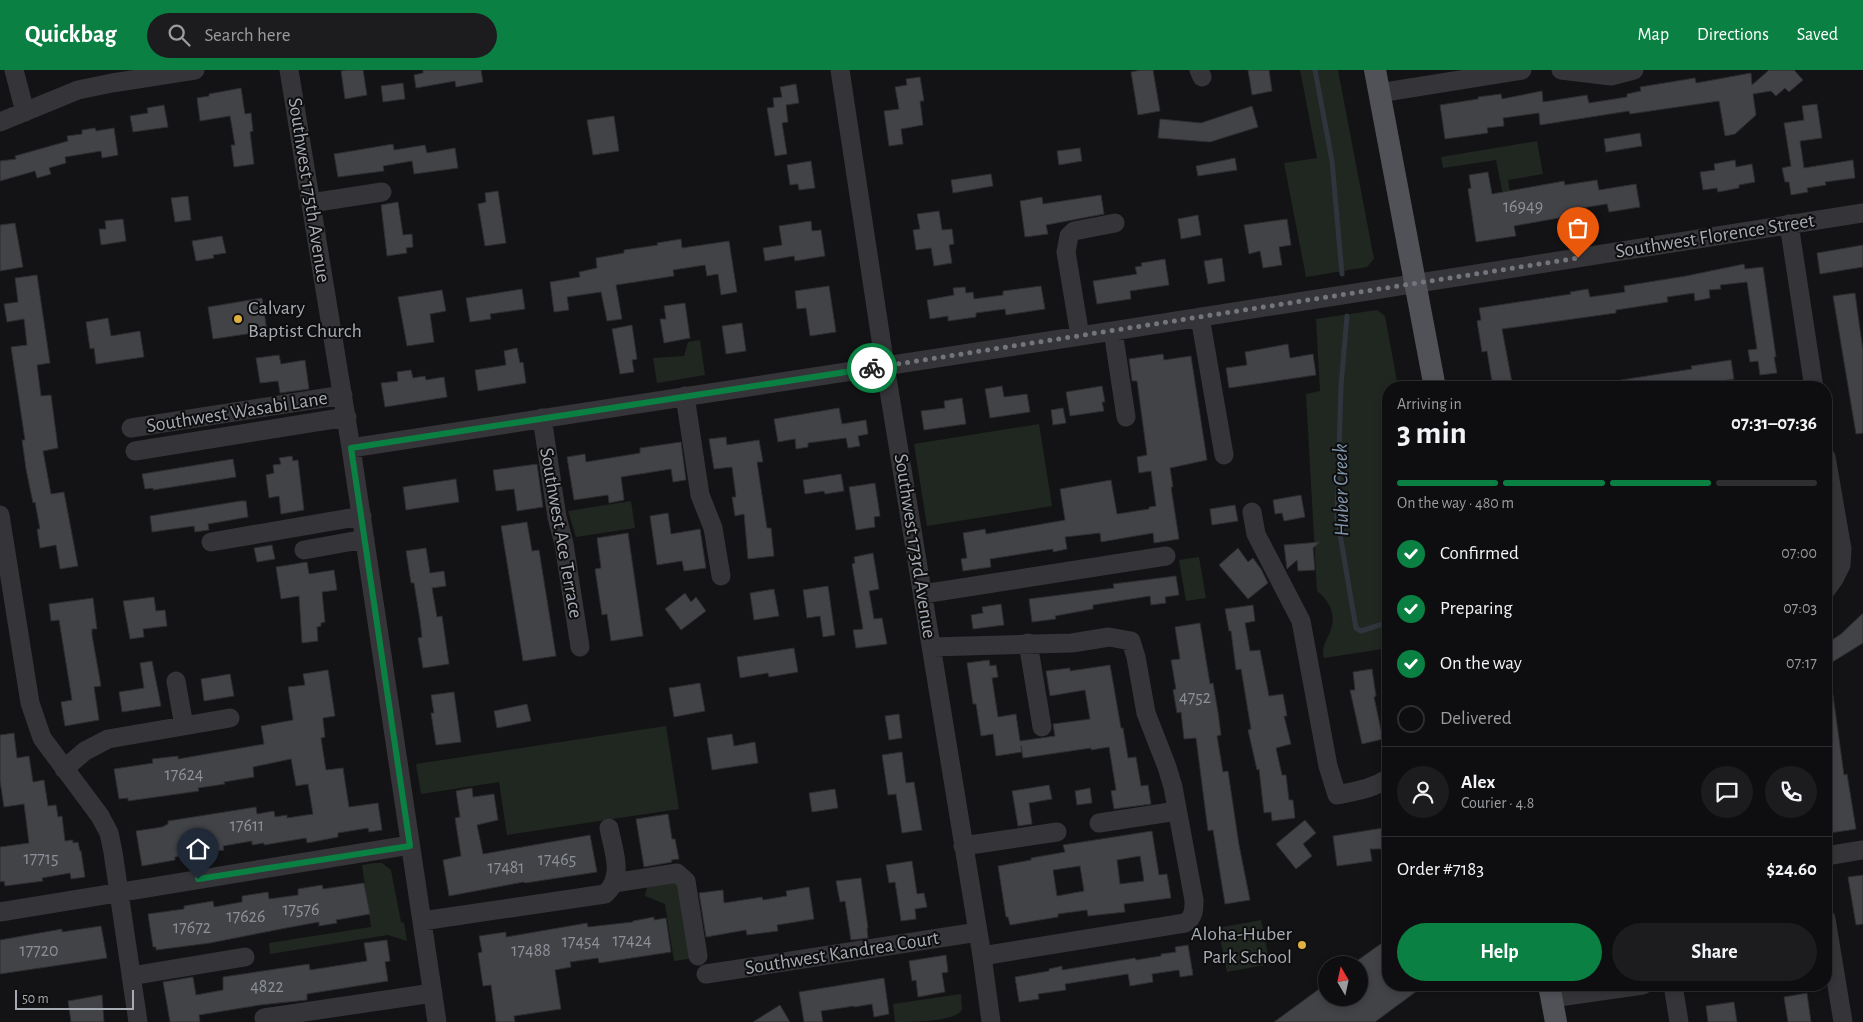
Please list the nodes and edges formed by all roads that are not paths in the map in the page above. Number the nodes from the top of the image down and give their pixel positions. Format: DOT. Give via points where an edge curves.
graph roads {
  1 [pos="14,70"];
  2 [pos="195,70"];
  3 [pos="289,70"];
  4 [pos="840,70"];
  5 [pos="1374,70"];
  6 [pos="1522,70"];
  7 [pos="1561,70"];
  8 [pos="1634,70"];
  9 [pos="1379,93"];
  10 [pos="25,112"];
  11 [pos="0,122"];
  12 [pos="382,192"];
  13 [pos="311,202"];
  14 [pos="1863,212"];
  15 [pos="1115,223"];
  16 [pos="1789,224"];
  17 [pos="1415,283"];
  18 [pos="1200,317"];
  19 [pos="1113,330"];
  20 [pos="1080,336"];
  21 [pos="886,366"];
  22 [pos="1434,381"];
  23 [pos="1813,381"];
  24 [pos="343,395"];
  25 [pos="685,396"];
  26 [pos="346,417"];
  27 [pos="1126,417"];
  28 [pos="542,418"];
  29 [pos="131,428"];
  30 [pos="351,448"];
  31 [pos="135,451"];
  32 [pos="1224,455"];
  33 [pos="1832,492"];
  34 [pos="1252,512"];
  35 [pos="0,515"];
  36 [pos="362,516"];
  37 [pos="365,538"];
  38 [pos="211,542"];
  39 [pos="304,550"];
  40 [pos="1166,556"];
  41 [pos="721,576"];
  42 [pos="1832,582"];
  43 [pos="6,592"];
  44 [pos="923,594"];
  45 [pos="1028,643"];
  46 [pos="932,646"];
  47 [pos="580,647"];
  48 [pos="176,681"];
  49 [pos="230,718"];
  50 [pos="184,726"];
  51 [pos="1042,727"];
  52 [pos="64,768"];
  53 [pos="1382,782"];
  54 [pos="1177,810"];
  55 [pos="1099,823"];
  56 [pos="609,828"];
  57 [pos="1057,832"];
  58 [pos="410,846"];
  59 [pos="963,846"];
  60 [pos="1863,850"];
  61 [pos="1832,855"];
  62 [pos="614,883"];
  63 [pos="119,892"];
  64 [pos="0,912"];
  65 [pos="422,921"];
  66 [pos="978,932"];
  67 [pos="698,956"];
  68 [pos="982,956"];
  69 [pos="245,957"];
  70 [pos="1832,972"];
  71 [pos="706,974"];
  72 [pos="131,976"];
  73 [pos="1563,991"];
  74 [pos="1674,991"];
  75 [pos="433,992"];
  76 [pos="1550,992"];
  77 [pos="264,1018"];
  78 [pos="138,1022"];
  79 [pos="437,1022"];
  80 [pos="991,1022"];
  81 [pos="1556,1022"];
  82 [pos="1679,1022"];
  83 [pos="1843,1022"];
  1 -- 10 [label="street"];
  2 -- 10 [label="street" via="78,90"];
  3 -- 13 [label="street, Southwest 175th Avenue"];
  4 -- 21 [label="street, Southwest 173rd Avenue"];
  5 -- 9 [label="main road"];
  6 -- 9 [label="street"];
  7 -- 8 [label="street" via="1611,76"];
  9 -- 17 [label="main road"];
  10 -- 11 [label="street"];
  12 -- 13 [label="street"];
  13 -- 24 [label="street, Southwest 175th Avenue"];
  14 -- 16 [label="street, Southwest Florence Street"];
  15 -- 20 [label="street" via="1074,231 1069,236 1066,252"];
  16 -- 17 [label="street, Southwest Florence Street"];
  16 -- 23 [label="street"];
  17 -- 18 [label="street, Southwest Florence Street"];
  17 -- 22 [label="main road"];
  18 -- 19 [label="street, Southwest Florence Street"];
  18 -- 32 [label="street"];
  19 -- 20 [label="street, Southwest Florence Street"];
  19 -- 27 [label="street"];
  20 -- 21 [label="street, Southwest Florence Street"];
  21 -- 25 [label="street, Southwest Florence Street"];
  21 -- 44 [label="street, Southwest 173rd Avenue"];
  24 -- 26 [label="street, Southwest 175th Avenue"];
  24 -- 29 [label="street, Southwest Wasabi Lane"];
  25 -- 28 [label="street, Southwest Florence Street"];
  25 -- 41 [label="street" via="700,495 713,528"];
  26 -- 30 [label="street, Southwest 175th Avenue"];
  26 -- 31 [label="street"];
  28 -- 30 [label="street, Southwest Florence Street"];
  28 -- 47 [label="street, Southwest Ace Terrace"];
  30 -- 36 [label="street, Southwest 175th Avenue"];
  33 -- 42 [label="street" via="1842,549 1841,564"];
  34 -- 53 [label="street" via="1256,534 1301,621 1328,766 1337,795 1366,790"];
  35 -- 43 [label="street"];
  36 -- 37 [label="street, Southwest 175th Avenue"];
  36 -- 38 [label="street"];
  37 -- 39 [label="street"];
  37 -- 58 [label="street, Southwest 175th Avenue"];
  40 -- 44 [label="street"];
  43 -- 52 [label="street" via="30,703 42,738"];
  44 -- 46 [label="street, Southwest 173rd Avenue"];
  45 -- 46 [label="street"];
  45 -- 51 [label="street"];
  45 -- 54 [label="street" via="1072,643 1109,637 1130,641 1136,657 1142,699 1167,767"];
  46 -- 59 [label="street, Southwest 173rd Avenue"];
  48 -- 50 [label="street"];
  49 -- 50 [label="street"];
  50 -- 52 [label="street" via="108,739 85,751"];
  52 -- 63 [label="street" via="100,816 108,833"];
  54 -- 55 [label="street"];
  54 -- 68 [label="street" via="1194,900 1193,914 1188,922"];
  56 -- 62 [label="street" via="617,872"];
  57 -- 59 [label="street"];
  58 -- 63 [label="street"];
  58 -- 65 [label="street, Southwest 175th Avenue"];
  59 -- 66 [label="street, Southwest 173rd Avenue"];
  60 -- 61 [label="street"];
  62 -- 65 [label="street" via="600,895"];
  62 -- 67 [label="street" via="677,873 686,881"];
  63 -- 64 [label="street"];
  63 -- 72 [label="street"];
  65 -- 75 [label="street, Southwest 175th Avenue"];
  66 -- 68 [label="street, Southwest 173rd Avenue"];
  66 -- 71 [label="street, Southwest Kandrea Court"];
  68 -- 80 [label="street, Southwest 173rd Avenue"];
  69 -- 72 [label="street"];
  70 -- 83 [label="street"];
  72 -- 78 [label="street"];
  73 -- 76 [label="street"];
  74 -- 82 [label="street"];
  75 -- 77 [label="street"];
  75 -- 79 [label="street, Southwest 175th Avenue"];
  76 -- 81 [label="main road"];
}
